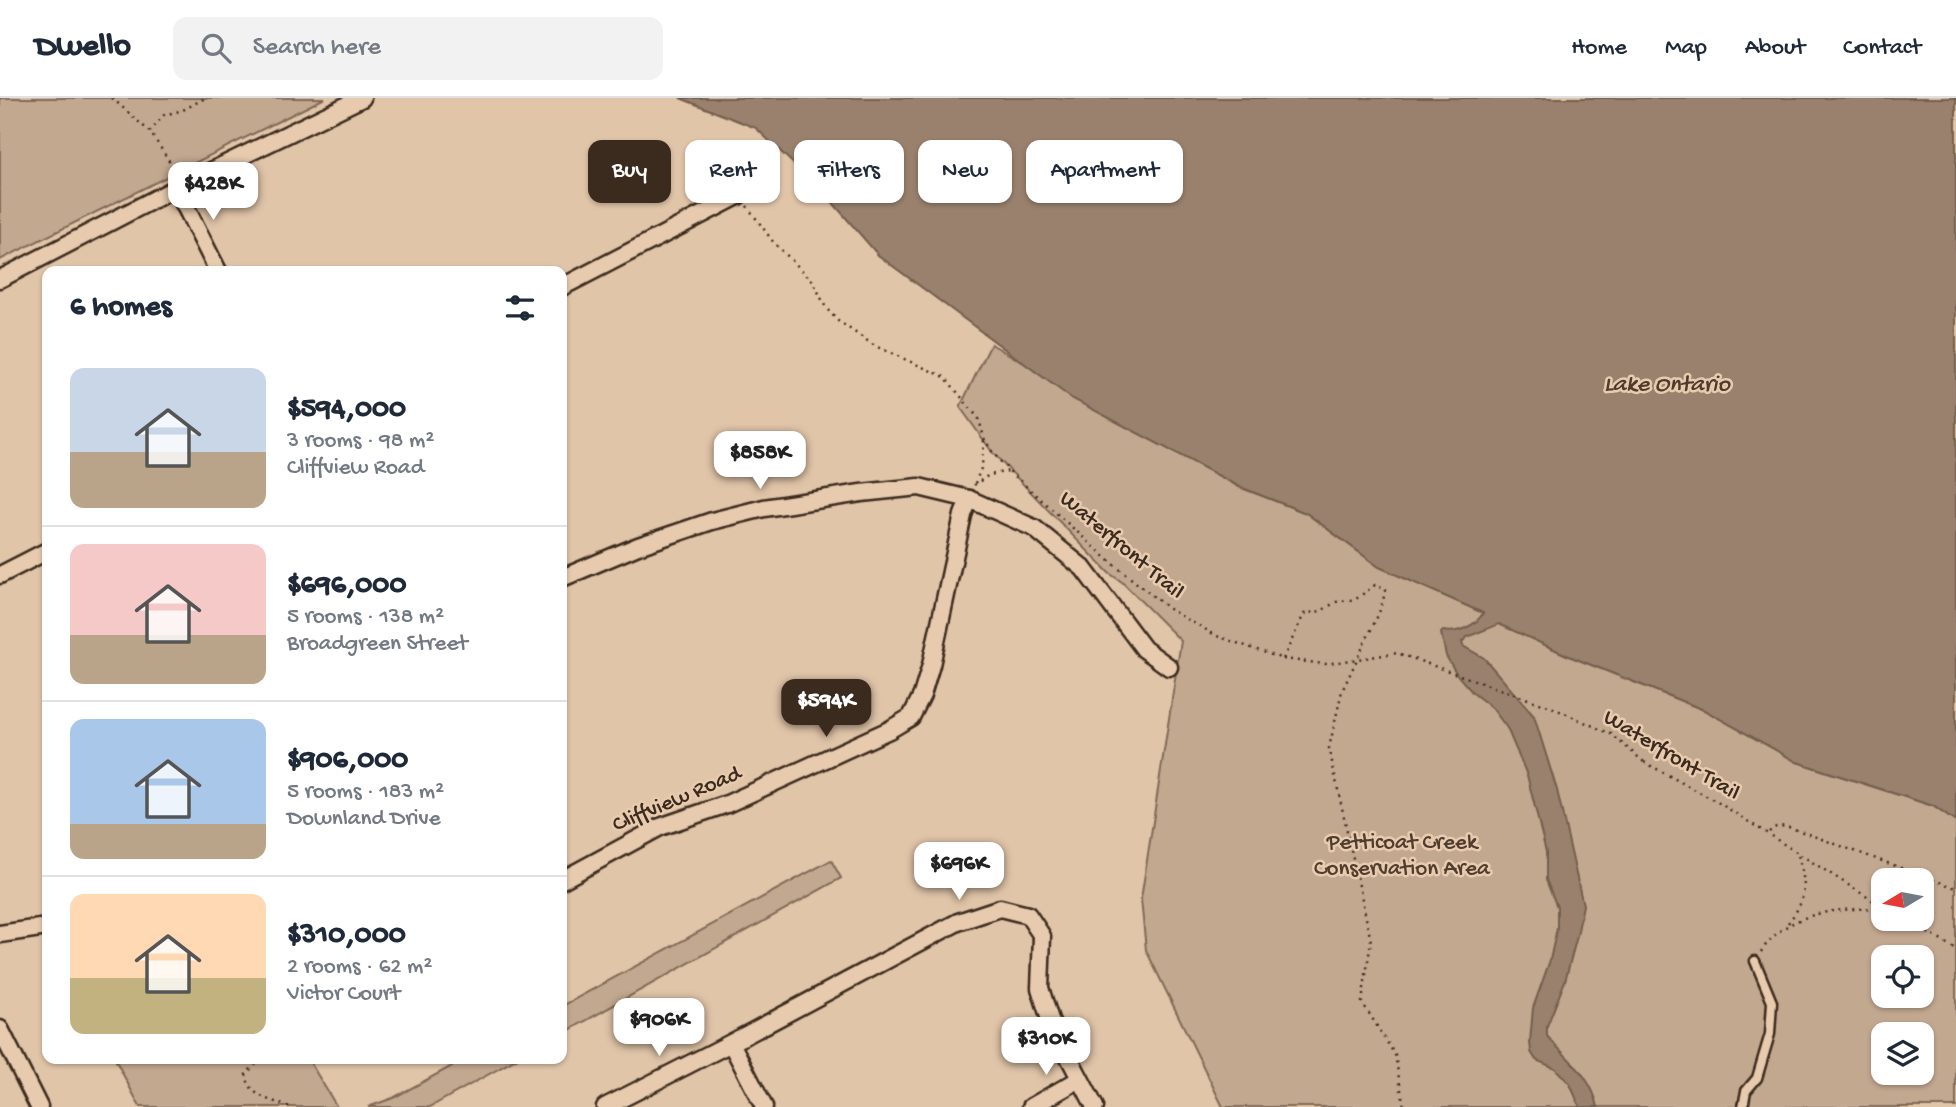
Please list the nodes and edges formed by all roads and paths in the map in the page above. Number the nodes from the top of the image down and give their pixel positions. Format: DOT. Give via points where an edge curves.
graph roads {
  1 [pos="112,98"];
  2 [pos="205,98"];
  3 [pos="362,98"];
  4 [pos="150,132"];
  5 [pos="180,186"];
  6 [pos="724,203"];
  7 [pos="745,203"];
  8 [pos="216,266"];
  9 [pos="0,278"];
  10 [pos="567,284"];
  11 [pos="984,438"];
  12 [pos="1009,471"];
  13 [pos="972,491"];
  14 [pos="42,554"];
  15 [pos="0,575"];
  16 [pos="567,576"];
  17 [pos="1283,659"];
  18 [pos="1169,667"];
  19 [pos="1768,833"];
  20 [pos="1797,851"];
  21 [pos="567,877"];
  22 [pos="1956,888"];
  23 [pos="1871,899"];
  24 [pos="1871,908"];
  25 [pos="1787,925"];
  26 [pos="42,928"];
  27 [pos="1924,931"];
  28 [pos="0,934"];
  29 [pos="1956,949"];
  30 [pos="1755,961"];
  31 [pos="0,1029"];
  32 [pos="730,1044"];
  33 [pos="256,1064"];
  34 [pos="1080,1079"];
  35 [pos="39,1107"];
  36 [pos="290,1107"];
  37 [pos="605,1107"];
  38 [pos="764,1107"];
  39 [pos="1031,1107"];
  40 [pos="1095,1107"];
  41 [pos="1404,1107"];
  42 [pos="1743,1107"];
  1 -- 4 [label="path"];
  2 -- 4 [label="path" via="164,115"];
  3 -- 5 [label="street"];
  4 -- 5 [label="path"];
  5 -- 8 [label="street"];
  5 -- 9 [label="street"];
  6 -- 10 [label="street"];
  7 -- 11 [label="path, Waterfront Trail" via="774,243 813,281 838,321 875,346 945,377 978,419"];
  11 -- 12 [label="path, Waterfront Trail"];
  11 -- 13 [label="path" via="982,466"];
  12 -- 13 [label="path" via="989,475"];
  12 -- 17 [label="path, Waterfront Trail" via="1169,609 1217,636"];
  13 -- 16 [label="street" via="919,486 764,508 650,541"];
  13 -- 18 [label="street" via="1034,528 1083,568 1144,649"];
  13 -- 21 [label="street, Cliffview Road" via="931,665 911,716 727,804 660,827"];
  14 -- 15 [label="street"];
  17 -- 19 [label="path, Waterfront Trail, bridge" via="1325,664 1397,653 1551,707 1611,734 1644,762"];
  17 -- 41 [label="path" via="1304,614 1356,599 1375,585 1386,590 1342,691 1329,748 1371,942 1362,1002 1395,1055"];
  19 -- 20 [label="path, Waterfront Trail"];
  19 -- 22 [label="path" via="1786,827"];
  20 -- 23 [label="path, Waterfront Trail"];
  20 -- 25 [label="path" via="1805,893"];
  24 -- 25 [label="path" via="1838,909"];
  25 -- 30 [label="path" via="1769,937"];
  26 -- 28 [label="street"];
  27 -- 29 [label="path"];
  30 -- 42 [label="lane" via="1772,1002 1770,1034"];
  31 -- 35 [label="street"];
  32 -- 34 [label="street" via="958,922 1000,908 1028,915 1042,936 1041,988 1051,1023"];
  32 -- 37 [label="street"];
  32 -- 38 [label="street"];
  33 -- 36 [label="path" via="246,1074 248,1085 259,1096"];
  34 -- 39 [label="street"];
  34 -- 40 [label="street"];
}
